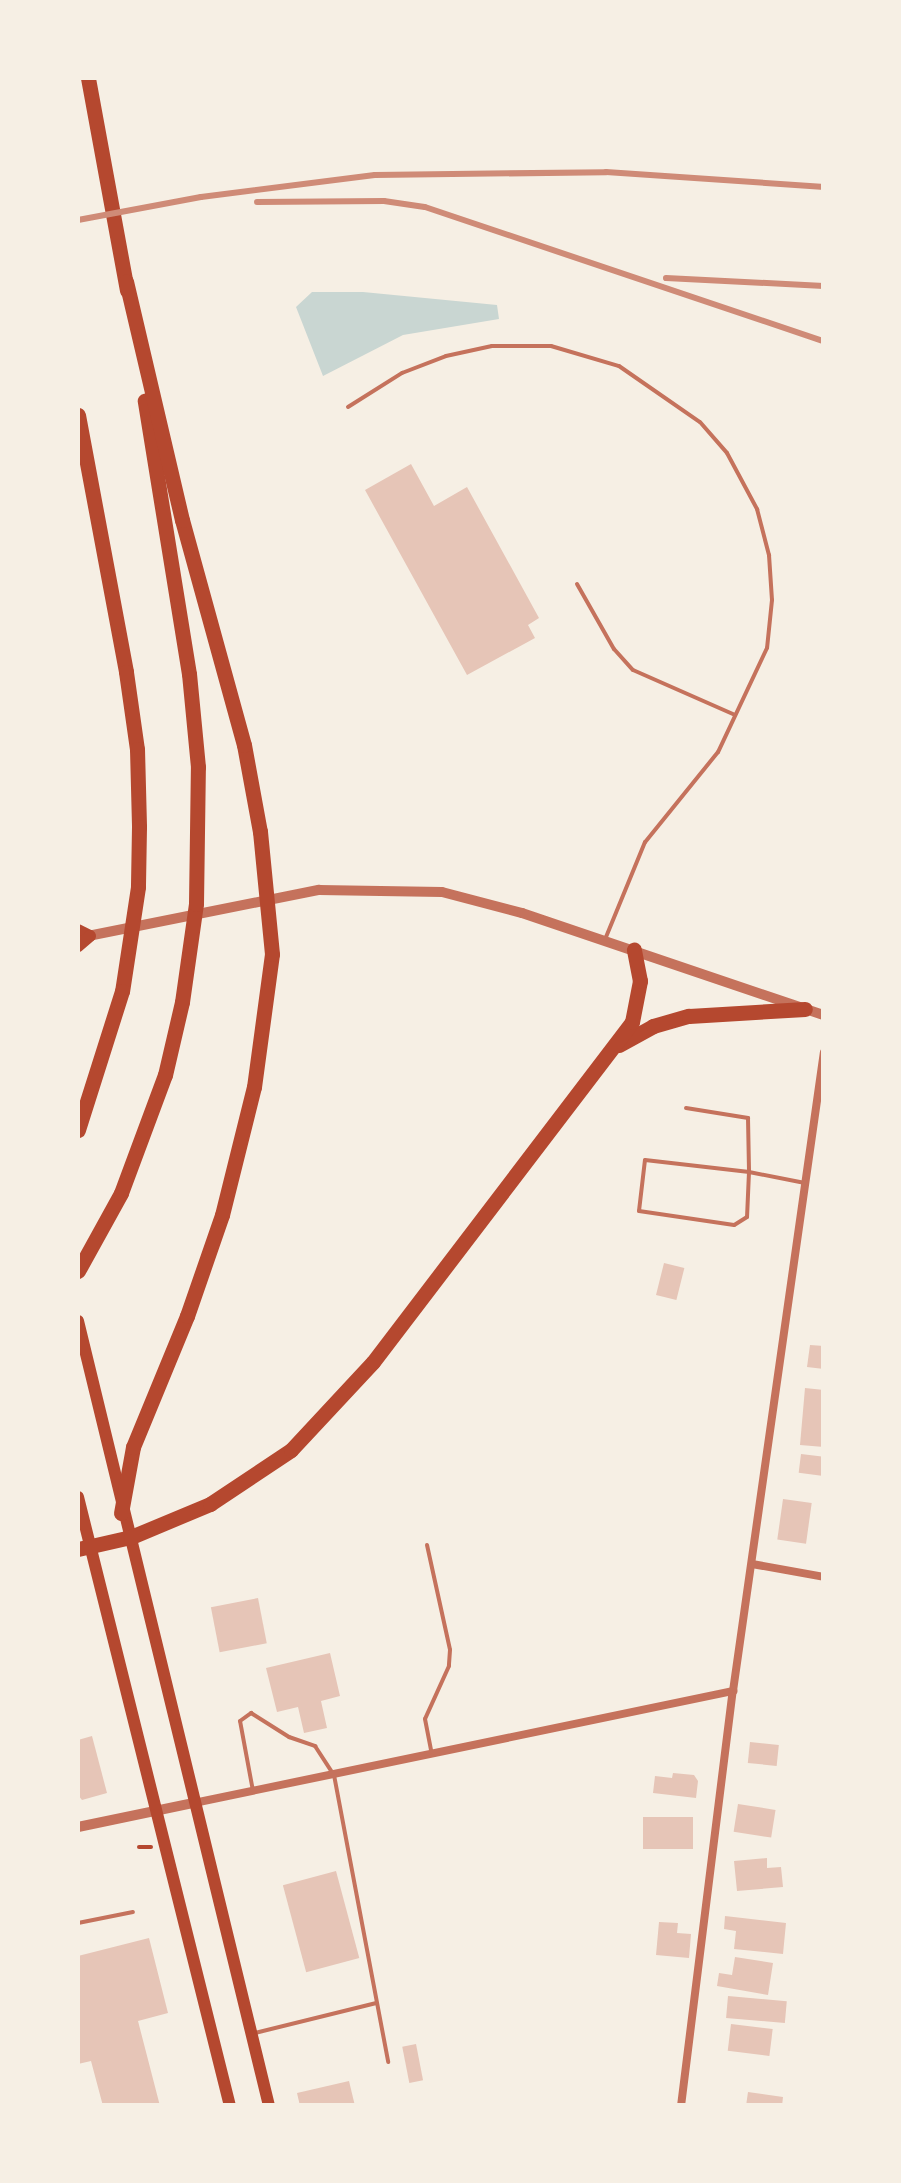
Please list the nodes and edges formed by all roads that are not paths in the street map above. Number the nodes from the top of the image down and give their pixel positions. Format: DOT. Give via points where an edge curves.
graph roads {
  1 [pos="88,78"];
  2 [pos="126,281"];
  3 [pos="348,408"];
  4 [pos="78,415"];
  5 [pos="577,584"];
  6 [pos="735,715"];
  7 [pos="81,937"];
  8 [pos="604,942"];
  9 [pos="634,950"];
  10 [pos="806,1009"];
  11 [pos="824,1015"];
  12 [pos="824,1052"];
  13 [pos="608,1054"];
  14 [pos="686,1108"];
  15 [pos="78,1130"];
  16 [pos="749,1172"];
  17 [pos="805,1184"];
  18 [pos="78,1271"];
  19 [pos="78,1321"];
  20 [pos="78,1497"];
  21 [pos="121,1513"];
  22 [pos="427,1546"];
  23 [pos="78,1549"];
  24 [pos="752,1564"];
  25 [pos="824,1577"];
  26 [pos="733,1690"];
  27 [pos="432,1754"];
  28 [pos="334,1775"];
  29 [pos="253,1791"];
  30 [pos="192,1803"];
  31 [pos="160,1810"];
  32 [pos="78,1827"];
  33 [pos="133,1912"];
  34 [pos="78,1923"];
  35 [pos="377,2003"];
  36 [pos="250,2034"];
  37 [pos="388,2062"];
  38 [pos="230,2106"];
  39 [pos="269,2106"];
  40 [pos="681,2106"];
  1 -- 2 [label="highway"];
  2 -- 18 [label="highway" via="189,674 200,849 182,1002 165,1074 121,1193"];
  2 -- 21 [label="highway" via="244,745 272,954 254,1087 222,1214 132,1447"];
  3 -- 6 [label="lane" via="402,372 446,356 492,346 550,346 618,366 700,422 726,452 757,509 769,554 767,648"];
  4 -- 15 [label="highway" via="126,672 137,748 138,827 138,887 122,991"];
  5 -- 6 [label="lane" via="633,670"];
  6 -- 8 [label="lane" via="718,752 645,842"];
  7 -- 8 [label="street" via="254,900 380,888 442,892"];
  8 -- 9 [label="street"];
  9 -- 10 [label="street"];
  9 -- 13 [label="highway" via="639,1000"];
  10 -- 11 [label="street"];
  10 -- 13 [label="highway" via="689,1016 628,1037"];
  12 -- 17 [label="street"];
  13 -- 23 [label="highway" via="373,1362 291,1450 210,1504 131,1537"];
  14 -- 16 [label="lane" via="748,1118"];
  16 -- 16 [label="lane" via="645,1160 638,1211 734,1225 747,1217"];
  16 -- 17 [label="lane"];
  17 -- 24 [label="street"];
  19 -- 21 [label="main road"];
  20 -- 31 [label="main road"];
  21 -- 30 [label="main road"];
  22 -- 27 [label="lane" via="450,1650 450,1666 426,1719"];
  24 -- 25 [label="street"];
  24 -- 26 [label="street"];
  26 -- 27 [label="street"];
  26 -- 40 [label="street"];
  27 -- 28 [label="street"];
  28 -- 29 [label="street"];
  28 -- 29 [label="lane" via="315,1746 251,1713 240,1721"];
  28 -- 35 [label="lane"];
  29 -- 30 [label="street"];
  30 -- 31 [label="street"];
  30 -- 36 [label="main road"];
  31 -- 32 [label="street"];
  31 -- 38 [label="main road"];
  33 -- 34 [label="lane"];
  35 -- 36 [label="lane"];
  35 -- 37 [label="lane"];
  36 -- 39 [label="main road"];
}
